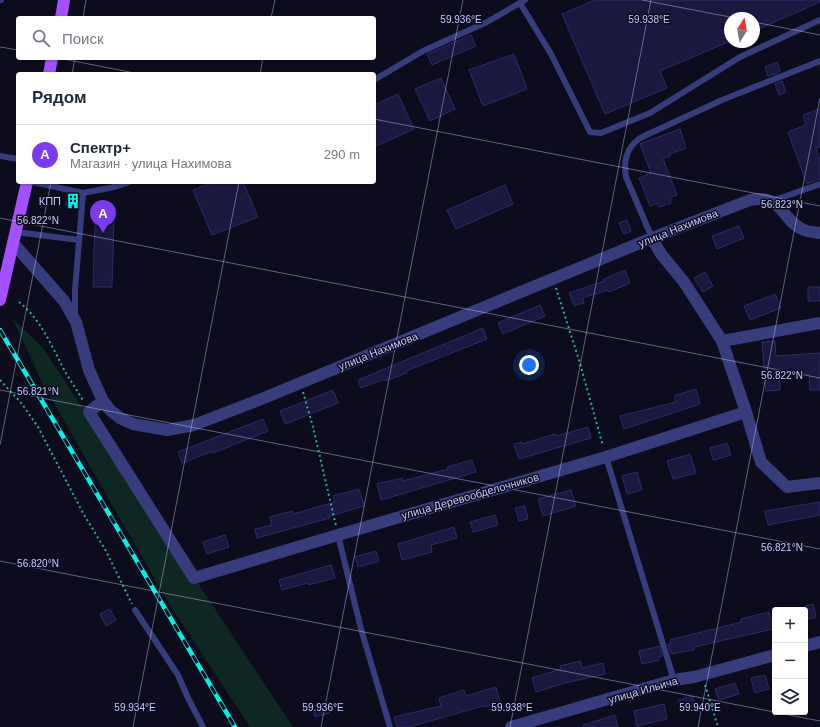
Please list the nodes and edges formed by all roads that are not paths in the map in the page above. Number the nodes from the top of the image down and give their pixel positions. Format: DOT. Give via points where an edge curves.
graph roads {
  1 [pos="64,0"];
  2 [pos="522,1"];
  3 [pos="60,16"];
  4 [pos="820,20"];
  5 [pos="52,60"];
  6 [pos="820,61"];
  7 [pos="49,72"];
  8 [pos="376,79"];
  9 [pos="0,156"];
  10 [pos="16,159"];
  11 [pos="27,184"];
  12 [pos="42,184"];
  13 [pos="124,184"];
  14 [pos="820,184"];
  15 [pos="83,193"];
  16 [pos="772,201"];
  17 [pos="820,233"];
  18 [pos="15,237"];
  19 [pos="652,238"];
  20 [pos="79,240"];
  21 [pos="0,300"];
  22 [pos="76,322"];
  23 [pos="820,323"];
  24 [pos="722,340"];
  25 [pos="103,401"];
  26 [pos="746,412"];
  27 [pos="606,457"];
  28 [pos="820,483"];
  29 [pos="338,535"];
  30 [pos="135,610"];
  31 [pos="820,642"];
  32 [pos="808,645"];
  33 [pos="772,656"];
  34 [pos="674,680"];
  35 [pos="203,727"];
  36 [pos="390,727"];
  37 [pos="511,727"];
  1 -- 3 [label="main road"];
  2 -- 4 [label="lane" via="590,132 601,133 650,113 740,57"];
  2 -- 8 [label="lane" via="487,22 423,51"];
  5 -- 7 [label="main road"];
  6 -- 19 [label="lane" via="722,100 634,143 626,154 624,168"];
  9 -- 10 [label="lane"];
  11 -- 18 [label="main road"];
  12 -- 15 [label="lane"];
  13 -- 15 [label="lane"];
  14 -- 16 [label="lane"];
  15 -- 20 [label="lane"];
  16 -- 17 [label="street" via="804,230"];
  16 -- 19 [label="street, улица Нахимова" via="758,198 750,200"];
  18 -- 20 [label="lane"];
  18 -- 21 [label="main road"];
  18 -- 22 [label="street, улица Нахимова" via="64,301"];
  19 -- 24 [label="street"];
  19 -- 25 [label="street, улица Нахимова" via="194,425 167,430 133,424 120,418"];
  20 -- 22 [label="lane"];
  22 -- 25 [label="street, улица Нахимова" via="89,370"];
  23 -- 24 [label="street"];
  24 -- 26 [label="street"];
  25 -- 29 [label="street, улица Деревообделочников" via="89,412 194,578"];
  26 -- 27 [label="street, улица Деревообделочников"];
  26 -- 28 [label="street" via="761,462 786,487"];
  27 -- 29 [label="street, улица Деревообделочников"];
  27 -- 34 [label="lane"];
  29 -- 36 [label="lane" via="360,629"];
  30 -- 35 [label="lane" via="178,675"];
  31 -- 32 [label="street"];
  33 -- 34 [label="street, улица Ильича"];
  34 -- 37 [label="street, улица Ильича"];
}
